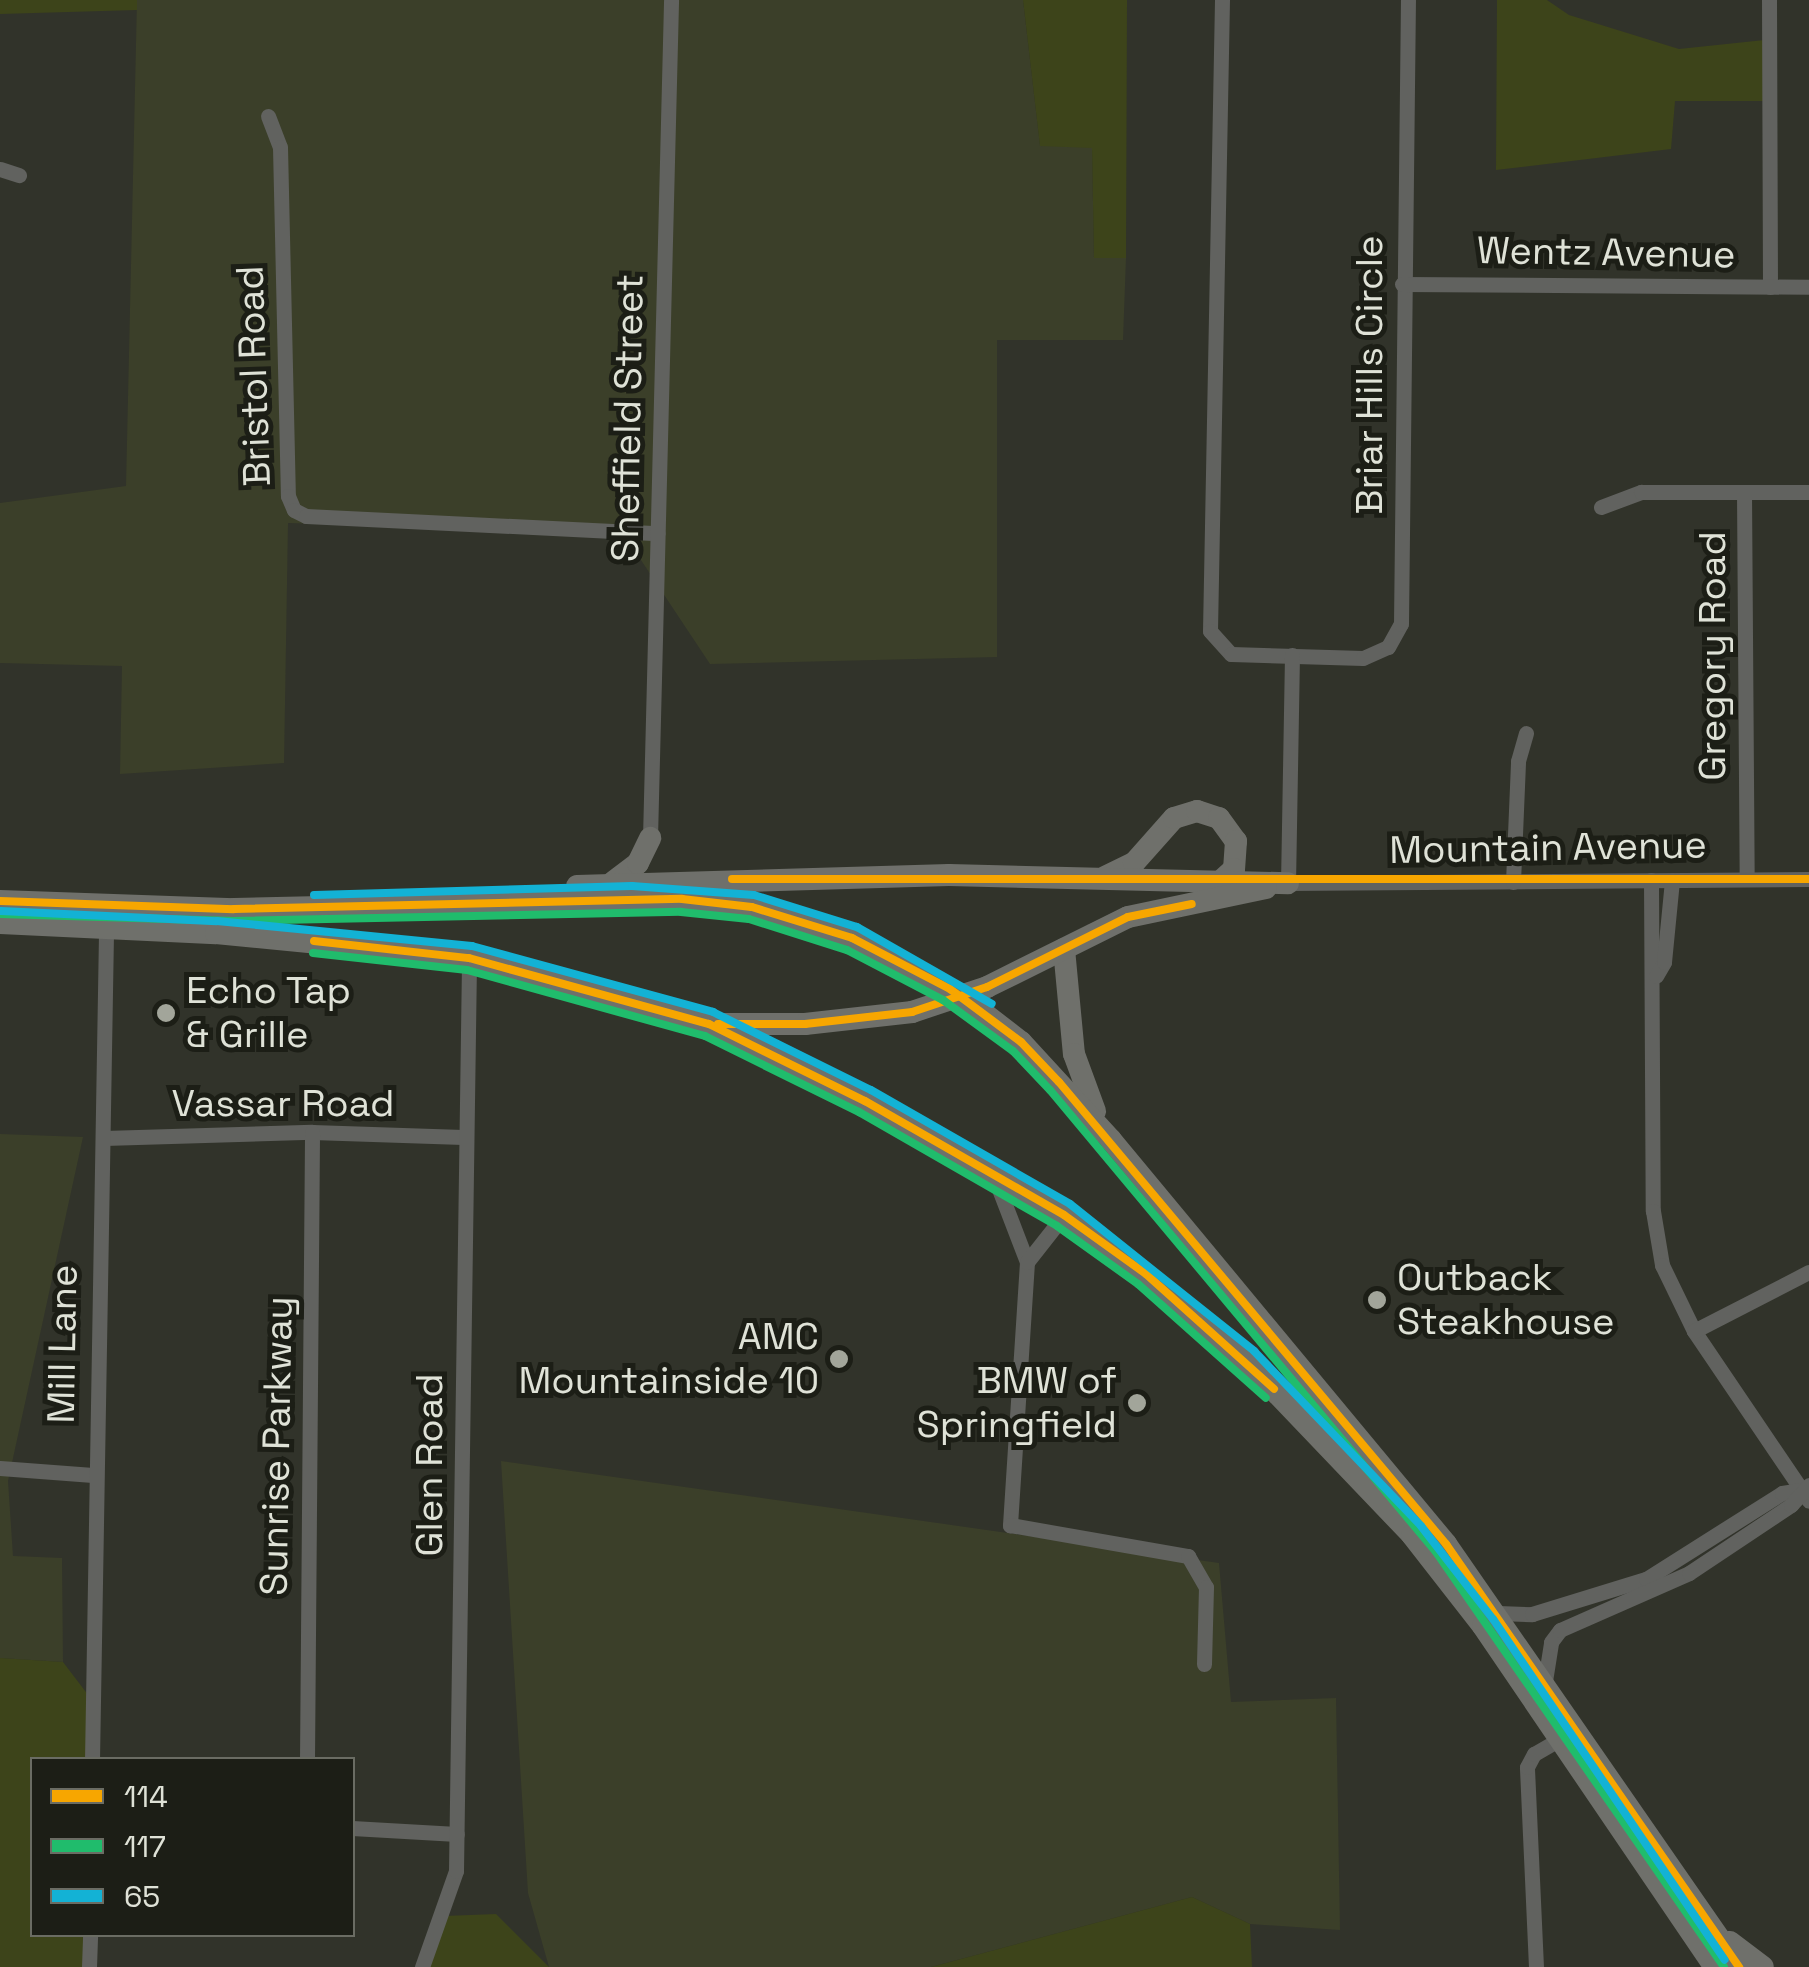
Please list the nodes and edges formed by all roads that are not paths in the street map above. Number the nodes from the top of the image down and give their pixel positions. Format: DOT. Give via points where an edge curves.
graph roads {
  1 [pos="671,0"];
  2 [pos="1222,0"];
  3 [pos="1408,0"];
  4 [pos="1768,0"];
  5 [pos="268,116"];
  6 [pos="0,169"];
  7 [pos="19,175"];
  8 [pos="1402,284"];
  9 [pos="1809,286"];
  10 [pos="1770,287"];
  11 [pos="1744,492"];
  12 [pos="1809,492"];
  13 [pos="1601,508"];
  14 [pos="658,533"];
  15 [pos="1292,655"];
  16 [pos="1526,733"];
  17 [pos="650,838"];
  18 [pos="1227,878"];
  19 [pos="1747,878"];
  20 [pos="686,879"];
  21 [pos="1809,879"];
  22 [pos="1651,880"];
  23 [pos="1672,880"];
  24 [pos="1092,881"];
  25 [pos="612,882"];
  26 [pos="1513,882"];
  27 [pos="1288,883"];
  28 [pos="444,900"];
  29 [pos="0,901"];
  30 [pos="1128,917"];
  31 [pos="0,923"];
  32 [pos="106,929"];
  33 [pos="1064,949"];
  34 [pos="469,958"];
  35 [pos="1656,976"];
  36 [pos="708,1024"];
  37 [pos="312,1132"];
  38 [pos="463,1137"];
  39 [pos="104,1138"];
  40 [pos="1111,1140"];
  41 [pos="992,1172"];
  42 [pos="1064,1215"];
  43 [pos="1028,1262"];
  44 [pos="1809,1272"];
  45 [pos="1694,1331"];
  46 [pos="0,1468"];
  47 [pos="93,1475"];
  48 [pos="1806,1492"];
  49 [pos="1498,1614"];
  50 [pos="1204,1664"];
  51 [pos="1545,1681"];
  52 [pos="1560,1740"];
  53 [pos="92,1757"];
  54 [pos="307,1757"];
  55 [pos="355,1828"];
  56 [pos="457,1834"];
  57 [pos="1715,1930"];
  58 [pos="90,1937"];
  59 [pos="89,1967"];
  60 [pos="422,1967"];
  61 [pos="1536,1967"];
  62 [pos="1716,1967"];
  63 [pos="1739,1967"];
  64 [pos="1763,1967"];
  1 -- 14 [label="street, Sheffield Street"];
  2 -- 15 [label="street, Briar Hills Circle" via="1208,620 1214,641 1230,654"];
  3 -- 8 [label="street, Briar Hills Circle"];
  4 -- 10 [label="street"];
  5 -- 14 [label="street, Bristol Road" via="280,151 288,496 294,510"];
  6 -- 7 [label="street"];
  8 -- 10 [label="street, Wentz Avenue"];
  8 -- 15 [label="street, Briar Hills Circle" via="1401,624 1376,655"];
  9 -- 10 [label="street, Wentz Avenue"];
  11 -- 12 [label="street"];
  11 -- 13 [label="street" via="1641,492"];
  11 -- 19 [label="street, Gregory Road"];
  14 -- 17 [label="street, Sheffield Street"];
  15 -- 27 [label="street"];
  16 -- 26 [label="street" via="1518,761"];
  17 -- 20 [label="highway" via="665,866"];
  17 -- 25 [label="highway" via="638,863"];
  18 -- 24 [label="highway"];
  18 -- 24 [label="highway" via="1237,860 1236,841 1219,818 1197,811 1174,818 1120,873"];
  18 -- 27 [label="highway"];
  18 -- 30 [label="highway"];
  19 -- 21 [label="street, Mountain Avenue"];
  19 -- 23 [label="street, Mountain Avenue"];
  20 -- 24 [label="highway" via="949,875"];
  20 -- 25 [label="highway"];
  22 -- 23 [label="street, Mountain Avenue"];
  22 -- 26 [label="street, Mountain Avenue"];
  22 -- 35 [label="street"];
  23 -- 35 [label="street" via="1664,962"];
  25 -- 28 [label="highway"];
  26 -- 27 [label="street, Mountain Avenue"];
  27 -- 30 [label="highway"];
  28 -- 29 [label="highway" via="234,909"];
  28 -- 40 [label="highway, bridge" via="682,899 752,908 852,938 986,1014 1021,1042"];
  30 -- 33 [label="highway"];
  31 -- 32 [label="highway"];
  32 -- 34 [label="highway" via="376,945"];
  32 -- 39 [label="street, Mill Lane"];
  33 -- 36 [label="highway" via="987,987 912,1012 805,1024"];
  33 -- 40 [label="highway" via="1074,1054"];
  34 -- 36 [label="highway"];
  34 -- 38 [label="street, Glen Road"];
  35 -- 45 [label="street" via="1654,1211 1662,1265"];
  36 -- 41 [label="highway"];
  37 -- 38 [label="street, Vassar Road"];
  37 -- 39 [label="street, Vassar Road"];
  37 -- 54 [label="street, Sunrise Parkway"];
  38 -- 56 [label="street, Glen Road"];
  39 -- 47 [label="street, Mill Lane"];
  40 -- 49 [label="highway"];
  41 -- 42 [label="highway"];
  41 -- 43 [label="street"];
  42 -- 43 [label="street"];
  42 -- 52 [label="highway" via="1245,1360 1370,1488 1452,1584"];
  43 -- 50 [label="street" via="1010,1525 1188,1556 1206,1586"];
  44 -- 45 [label="street"];
  45 -- 48 [label="street"];
  46 -- 47 [label="street"];
  47 -- 53 [label="street, Mill Lane"];
  48 -- 49 [label="street" via="1782,1493 1646,1579 1532,1614"];
  48 -- 51 [label="street" via="1690,1574 1560,1630 1551,1642"];
  49 -- 51 [label="highway"];
  51 -- 57 [label="highway"];
  52 -- 61 [label="street" via="1534,1754 1527,1767"];
  52 -- 62 [label="highway"];
  55 -- 56 [label="street"];
  56 -- 60 [label="street, Glen Road" via="456,1871"];
  57 -- 63 [label="highway"];
  57 -- 64 [label="highway"];
  58 -- 59 [label="street"];
}
